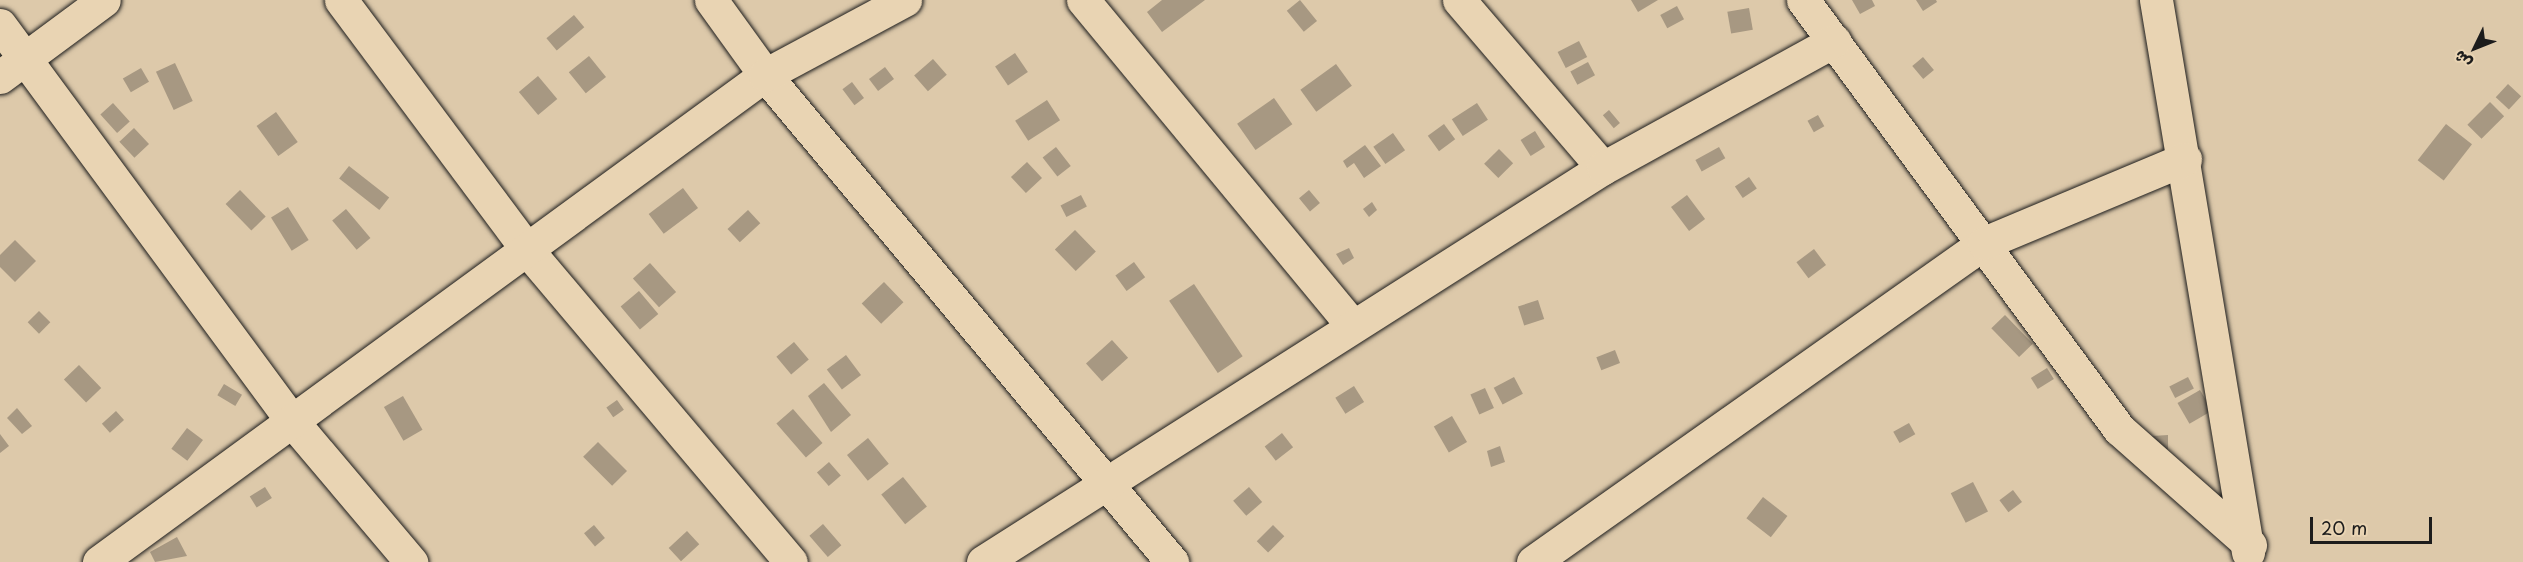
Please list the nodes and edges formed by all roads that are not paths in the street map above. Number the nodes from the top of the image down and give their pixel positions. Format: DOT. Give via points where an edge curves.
graph roads {
  1 [pos="104,0"];
  2 [pos="341,0"];
  3 [pos="711,0"];
  4 [pos="905,0"];
  5 [pos="1083,0"];
  6 [pos="1459,0"];
  7 [pos="1803,0"];
  8 [pos="2156,0"];
  9 [pos="0,25"];
  10 [pos="1833,41"];
  11 [pos="10,68"];
  12 [pos="765,75"];
  13 [pos="2186,159"];
  14 [pos="1603,168"];
  15 [pos="1984,243"];
  16 [pos="528,251"];
  17 [pos="1351,324"];
  18 [pos="292,421"];
  19 [pos="1105,485"];
  20 [pos="2248,554"];
  21 [pos="99,562"];
  22 [pos="411,562"];
  23 [pos="791,562"];
  24 [pos="983,562"];
  25 [pos="1172,562"];
  26 [pos="1533,562"];
  1 -- 11 [label="street"];
  2 -- 16 [label="street"];
  3 -- 12 [label="street"];
  4 -- 12 [label="street"];
  5 -- 17 [label="street"];
  6 -- 14 [label="street"];
  7 -- 10 [label="street"];
  8 -- 13 [label="street"];
  9 -- 11 [label="street"];
  10 -- 14 [label="street"];
  10 -- 15 [label="street"];
  11 -- 18 [label="street"];
  12 -- 16 [label="street"];
  12 -- 19 [label="street"];
  13 -- 15 [label="street"];
  13 -- 20 [label="street"];
  14 -- 17 [label="street"];
  15 -- 20 [label="street" via="2119,429"];
  15 -- 26 [label="street"];
  16 -- 18 [label="street"];
  16 -- 23 [label="street"];
  17 -- 19 [label="street"];
  18 -- 21 [label="street"];
  18 -- 22 [label="street"];
  19 -- 24 [label="street"];
  19 -- 25 [label="street"];
}
